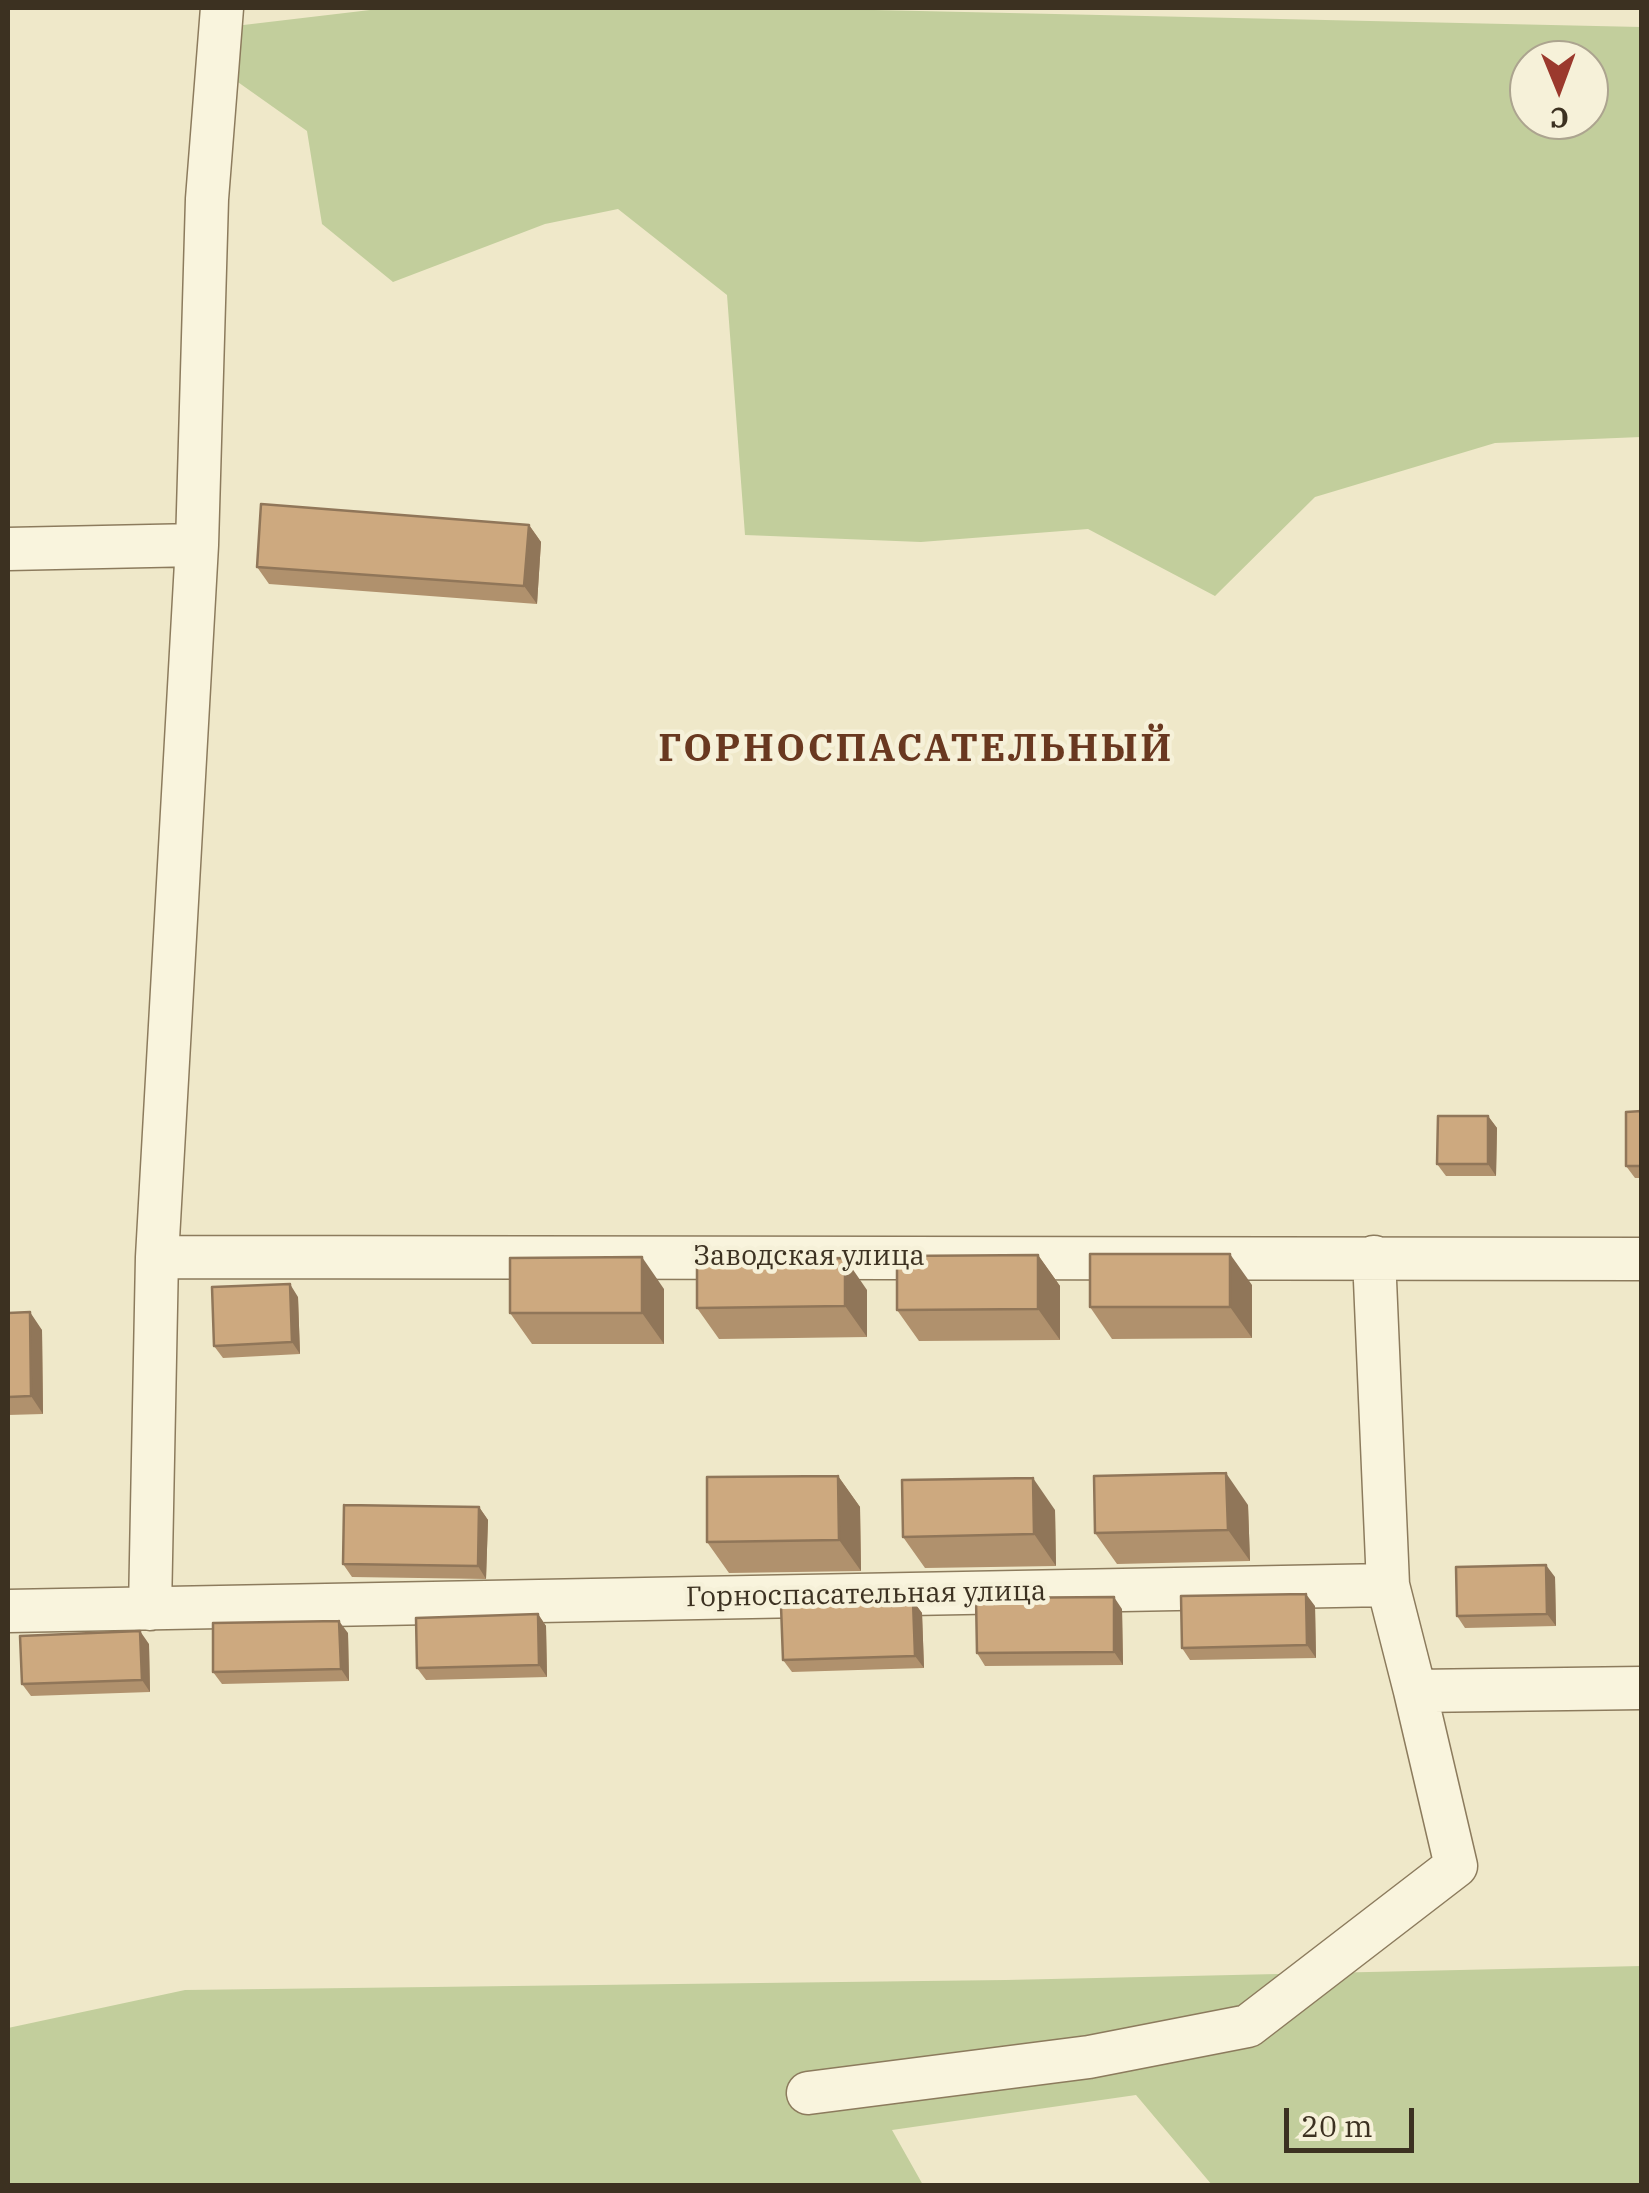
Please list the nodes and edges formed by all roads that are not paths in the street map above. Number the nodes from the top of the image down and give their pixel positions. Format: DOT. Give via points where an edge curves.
graph roads {
  1 [pos="222,8"];
  2 [pos="197,545"];
  3 [pos="8,549"];
  4 [pos="156,1257"];
  5 [pos="1374,1258"];
  6 [pos="1642,1259"];
  7 [pos="1388,1585"];
  8 [pos="150,1608"];
  9 [pos="8,1611"];
  10 [pos="1642,1688"];
  11 [pos="1415,1691"];
  12 [pos="808,2093"];
  1 -- 2 [label="street" via="207,199"];
  2 -- 3 [label="street"];
  2 -- 4 [label="street"];
  4 -- 5 [label="street, Заводская улица"];
  4 -- 8 [label="street"];
  5 -- 6 [label="street, Заводская улица"];
  5 -- 7 [label="street"];
  7 -- 8 [label="street, Горноспасательная улица"];
  7 -- 11 [label="street"];
  8 -- 9 [label="street, Горноспасательная улица"];
  10 -- 11 [label="street"];
  11 -- 12 [label="street" via="1456,1866 1248,2026 1089,2057"];
}
